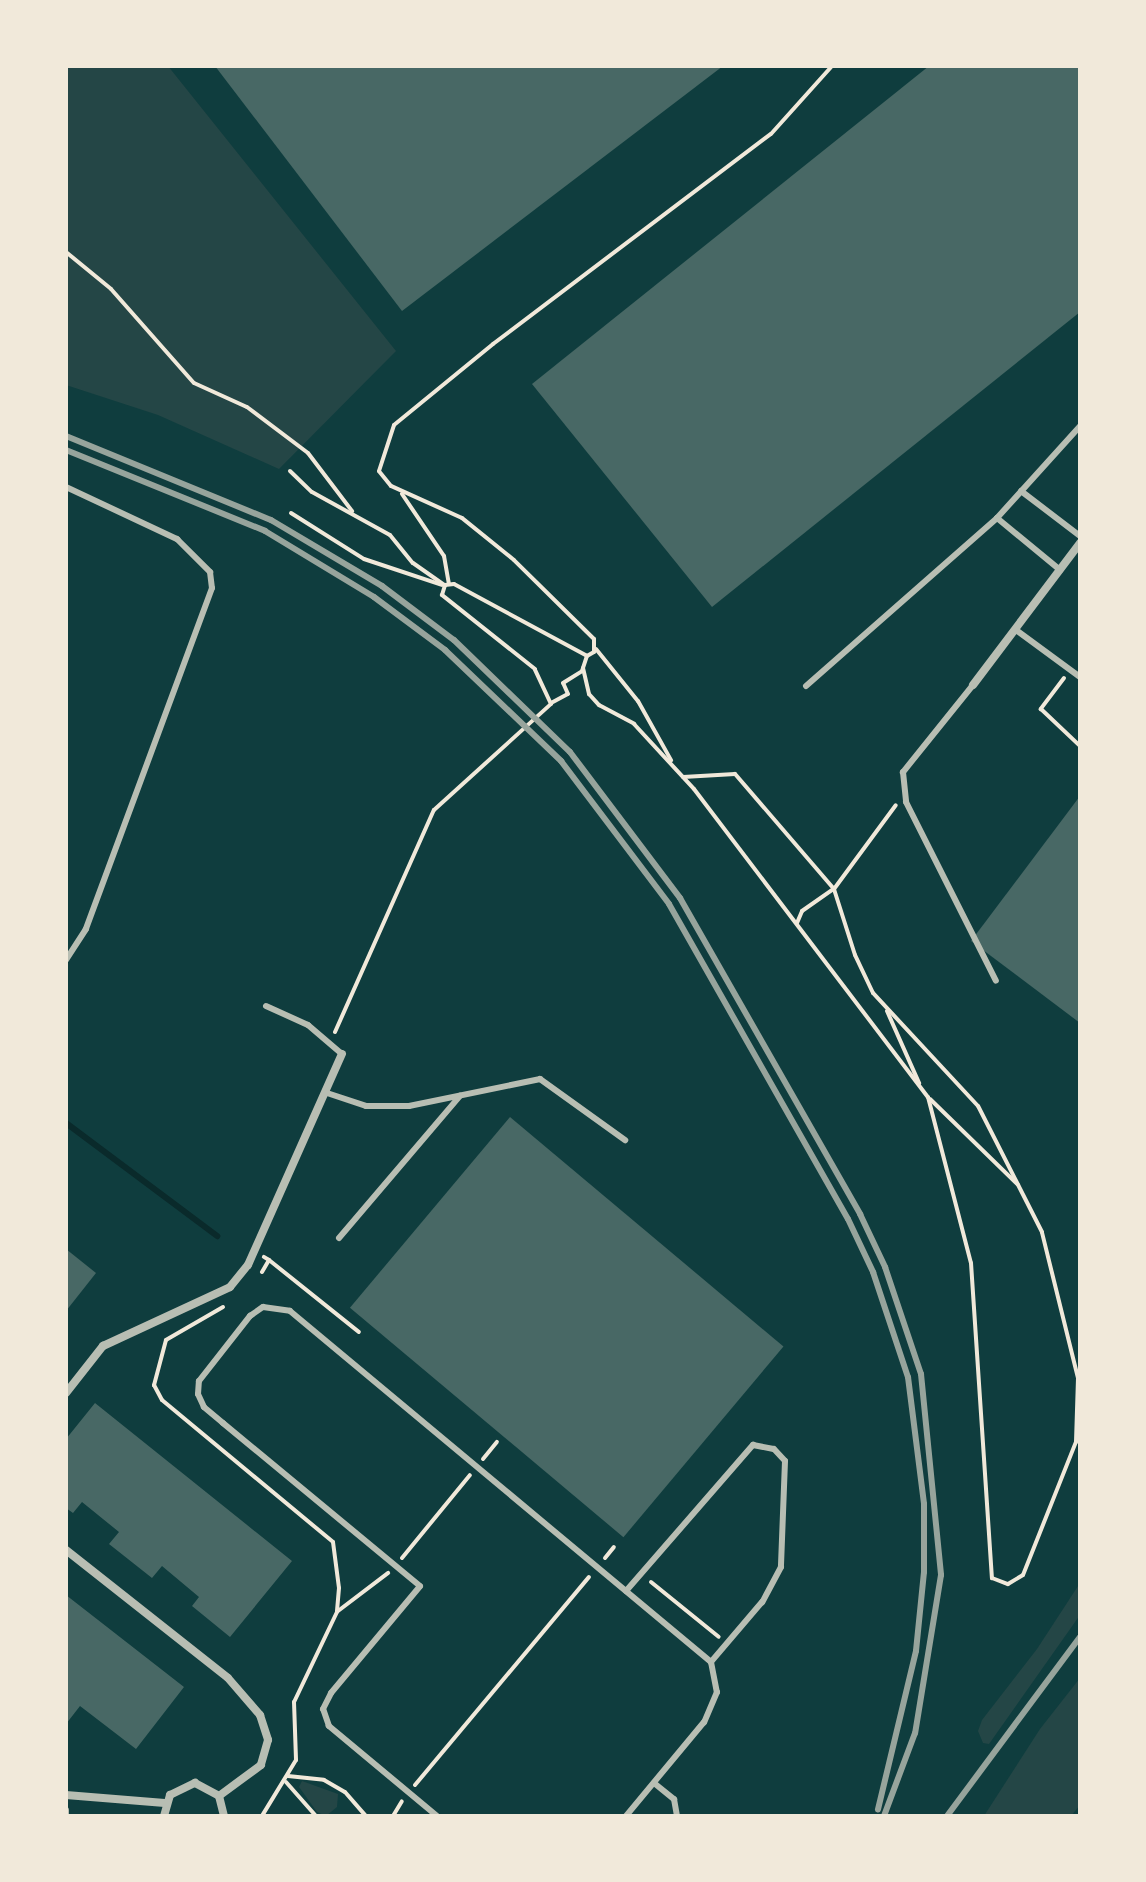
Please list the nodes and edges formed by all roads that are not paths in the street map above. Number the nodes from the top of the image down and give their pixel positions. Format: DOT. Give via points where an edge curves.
graph roads {
  1 [pos="1080,426"];
  2 [pos="66,487"];
  3 [pos="1021,491"];
  4 [pos="997,518"];
  5 [pos="1080,536"];
  6 [pos="1080,543"];
  7 [pos="1060,570"];
  8 [pos="1016,630"];
  9 [pos="1080,677"];
  10 [pos="973,685"];
  11 [pos="806,686"];
  12 [pos="66,960"];
  13 [pos="996,981"];
  14 [pos="266,1006"];
  15 [pos="342,1054"];
  16 [pos="327,1093"];
  17 [pos="460,1096"];
  18 [pos="625,1140"];
  19 [pos="339,1238"];
  20 [pos="67,1391"];
  21 [pos="66,1550"];
  22 [pos="626,1591"];
  23 [pos="711,1662"];
  24 [pos="654,1783"];
  25 [pos="66,1795"];
  26 [pos="219,1796"];
  27 [pos="165,1803"];
  28 [pos="66,1810"];
  29 [pos="66,1816"];
  30 [pos="164,1816"];
  31 [pos="224,1816"];
  32 [pos="437,1816"];
  33 [pos="626,1816"];
  34 [pos="677,1816"];
  1 -- 3 [label="lane"];
  2 -- 12 [label="lane" via="177,539 210,572 212,588 86,929"];
  3 -- 4 [label="lane"];
  3 -- 5 [label="lane"];
  4 -- 7 [label="lane"];
  4 -- 11 [label="lane"];
  6 -- 7 [label="street"];
  7 -- 8 [label="street"];
  8 -- 9 [label="lane"];
  8 -- 10 [label="street"];
  10 -- 13 [label="lane" via="903,772 905,796"];
  14 -- 15 [label="lane" via="308,1025"];
  15 -- 16 [label="street"];
  16 -- 17 [label="lane" via="366,1106 409,1106"];
  16 -- 20 [label="street" via="257,1253 230,1287 103,1346"];
  17 -- 18 [label="lane" via="540,1079"];
  17 -- 19 [label="lane"];
  21 -- 26 [label="street" via="228,1678 260,1715 268,1740 261,1765"];
  22 -- 23 [label="lane"];
  22 -- 23 [label="lane" via="753,1445 774,1449 785,1461 781,1567 762,1602"];
  22 -- 32 [label="lane" via="290,1311 277,1305 250,1316 199,1381 204,1407 420,1586 323,1709 329,1726"];
  23 -- 24 [label="lane" via="717,1692 704,1722"];
  24 -- 33 [label="lane"];
  24 -- 34 [label="lane" via="674,1799"];
  25 -- 27 [label="street"];
  26 -- 27 [label="street" via="195,1783 176,1788"];
  26 -- 31 [label="street"];
  27 -- 30 [label="street"];
  28 -- 29 [label="lane"];
}
